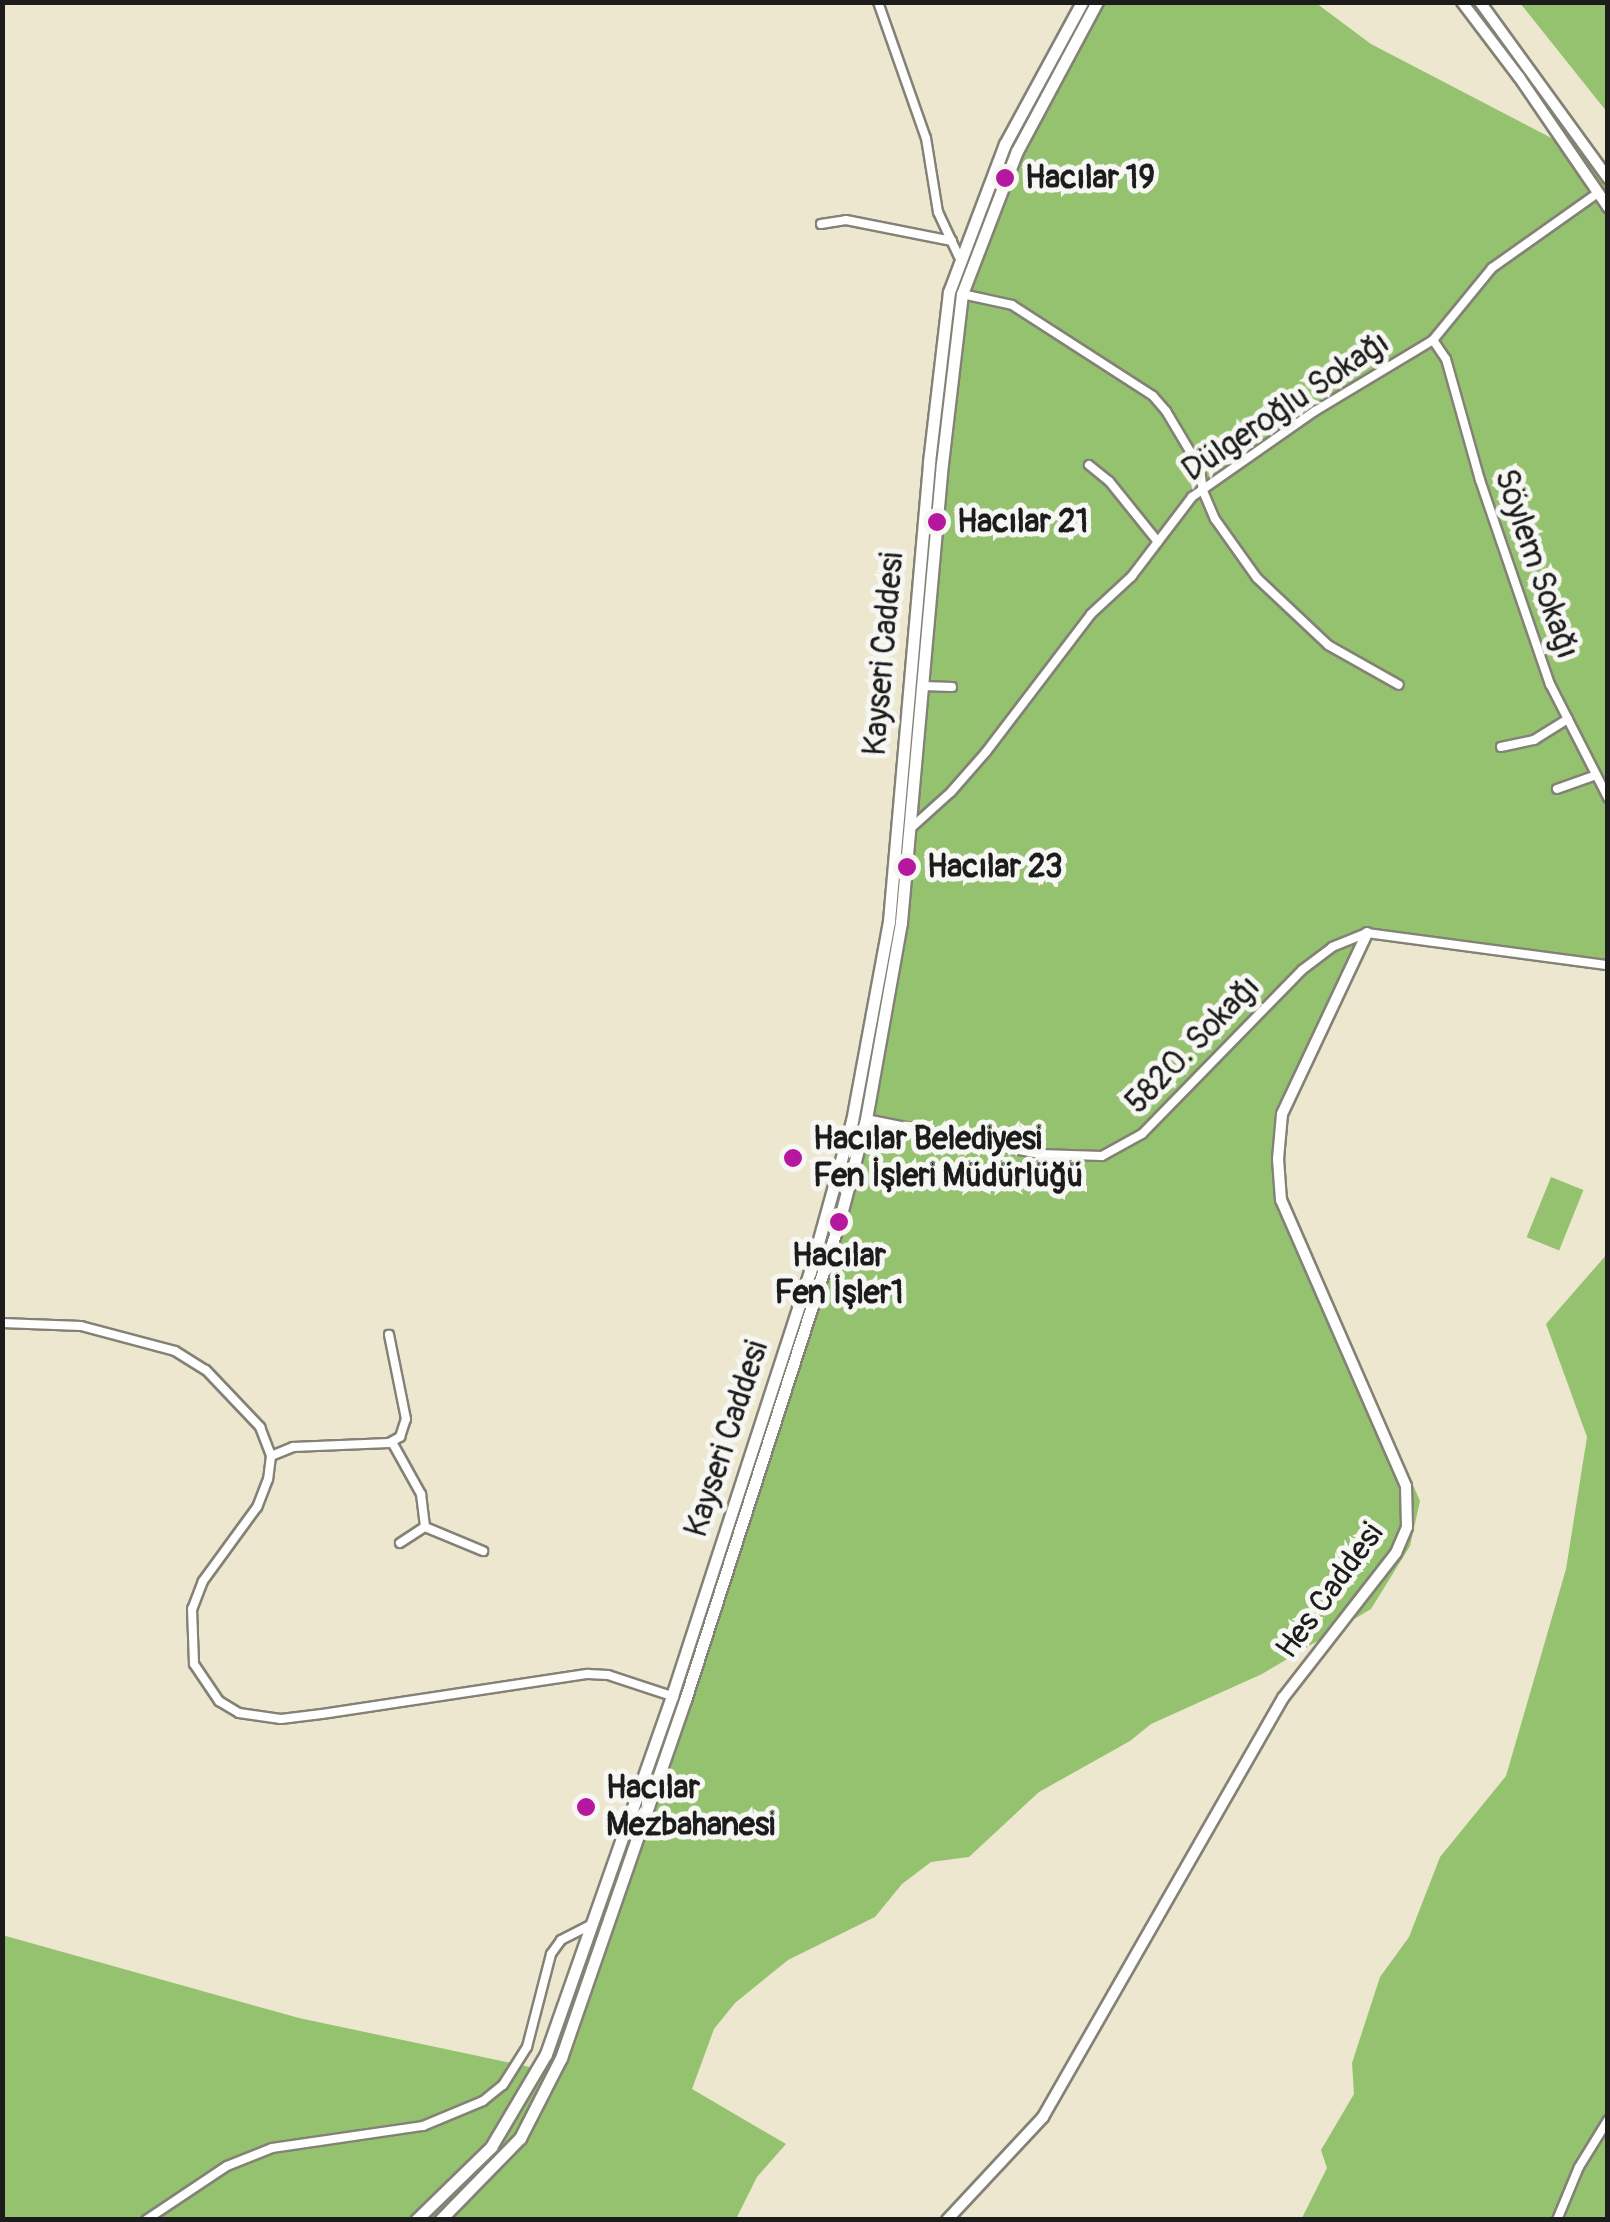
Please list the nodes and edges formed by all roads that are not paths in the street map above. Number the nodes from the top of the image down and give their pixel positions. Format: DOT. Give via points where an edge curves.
graph roads {
  1 [pos="878,2"];
  2 [pos="1082,2"];
  3 [pos="1097,2"];
  4 [pos="1462,2"];
  5 [pos="1480,2"];
  6 [pos="1608,178"];
  7 [pos="1598,193"];
  8 [pos="1608,207"];
  9 [pos="821,224"];
  10 [pos="952,241"];
  11 [pos="960,257"];
  12 [pos="962,294"];
  13 [pos="1433,340"];
  14 [pos="1088,465"];
  15 [pos="1203,492"];
  16 [pos="1158,542"];
  17 [pos="1399,685"];
  18 [pos="923,686"];
  19 [pos="952,687"];
  20 [pos="1568,720"];
  21 [pos="1501,748"];
  22 [pos="1596,775"];
  23 [pos="1557,790"];
  24 [pos="1608,798"];
  25 [pos="911,828"];
  26 [pos="1366,933"];
  27 [pos="1608,965"];
  28 [pos="866,1119"];
  29 [pos="2,1323"];
  30 [pos="388,1335"];
  31 [pos="392,1442"];
  32 [pos="271,1456"];
  33 [pos="425,1527"];
  34 [pos="400,1544"];
  35 [pos="483,1551"];
  36 [pos="672,1696"];
  37 [pos="685,1700"];
  38 [pos="592,1925"];
  39 [pos="1608,2120"];
  40 [pos="1595,2138"];
  41 [pos="1608,2141"];
  42 [pos="146,2220"];
  43 [pos="416,2220"];
  44 [pos="440,2220"];
  45 [pos="946,2220"];
  46 [pos="1556,2220"];
  1 -- 10 [label="street" via="926,138 938,212"];
  2 -- 11 [label="main road, Kayseri Caddesi" via="1005,144"];
  3 -- 12 [label="main road, Kayseri Caddesi" via="1016,151"];
  4 -- 7 [label="street"];
  5 -- 6 [label="street"];
  7 -- 8 [label="street"];
  7 -- 13 [label="street, Dülgeroğlu Sokağı" via="1492,268"];
  9 -- 10 [label="street" via="846,220"];
  10 -- 11 [label="street"];
  11 -- 36 [label="main road, Kayseri Caddesi" via="941,334 889,921 874,1019 810,1272"];
  12 -- 15 [label="street" via="1012,305 1152,396 1200,468"];
  12 -- 18 [label="main road, Kayseri Caddesi"];
  13 -- 15 [label="street, Dülgeroğlu Sokağı" via="1315,411"];
  13 -- 20 [label="street, Söylem Sokağı" via="1446,360 1480,480"];
  14 -- 16 [label="street"];
  15 -- 16 [label="street, Dülgeroğlu Sokağı"];
  15 -- 17 [label="street" via="1256,578 1328,645"];
  16 -- 25 [label="street, Dülgeroğlu Sokağı" via="1091,614 963,779"];
  18 -- 19 [label="street"];
  18 -- 25 [label="main road, Kayseri Caddesi"];
  20 -- 21 [label="street" via="1534,740"];
  20 -- 22 [label="street, Söylem Sokağı"];
  22 -- 23 [label="street"];
  22 -- 24 [label="street, Söylem Sokağı"];
  25 -- 28 [label="main road, Kayseri Caddesi"];
  26 -- 27 [label="street"];
  26 -- 28 [label="street, 5820. Sokağı" via="1302,970 1122,1148 1080,1158 1039,1154"];
  26 -- 45 [label="street, Hes Caddesi" via="1282,1114 1278,1159 1281,1200 1406,1486 1406,1526 1396,1553 1283,1698 1038,2125"];
  28 -- 37 [label="main road, Kayseri Caddesi"];
  29 -- 32 [label="street" via="81,1326 175,1352 206,1370 260,1426"];
  30 -- 31 [label="street" via="406,1419 404,1432"];
  31 -- 32 [label="street" via="293,1448"];
  31 -- 33 [label="street" via="421,1494"];
  32 -- 36 [label="street" via="257,1507 203,1581 192,1610 194,1664 218,1701 239,1713 281,1719 588,1674"];
  33 -- 34 [label="street"];
  33 -- 35 [label="street"];
  36 -- 37 [label="main road"];
  36 -- 38 [label="main road, Kayseri Caddesi"];
  37 -- 44 [label="main road, Kayseri Caddesi" via="548,2089 520,2138"];
  38 -- 42 [label="street" via="575,1930 551,1954 526,2047 484,2102 423,2126 272,2148 227,2166"];
  38 -- 43 [label="main road, Kayseri Caddesi" via="546,2054 506,2127 460,2182"];
  39 -- 40 [label="street"];
  40 -- 41 [label="street"];
  40 -- 46 [label="street"];
}
